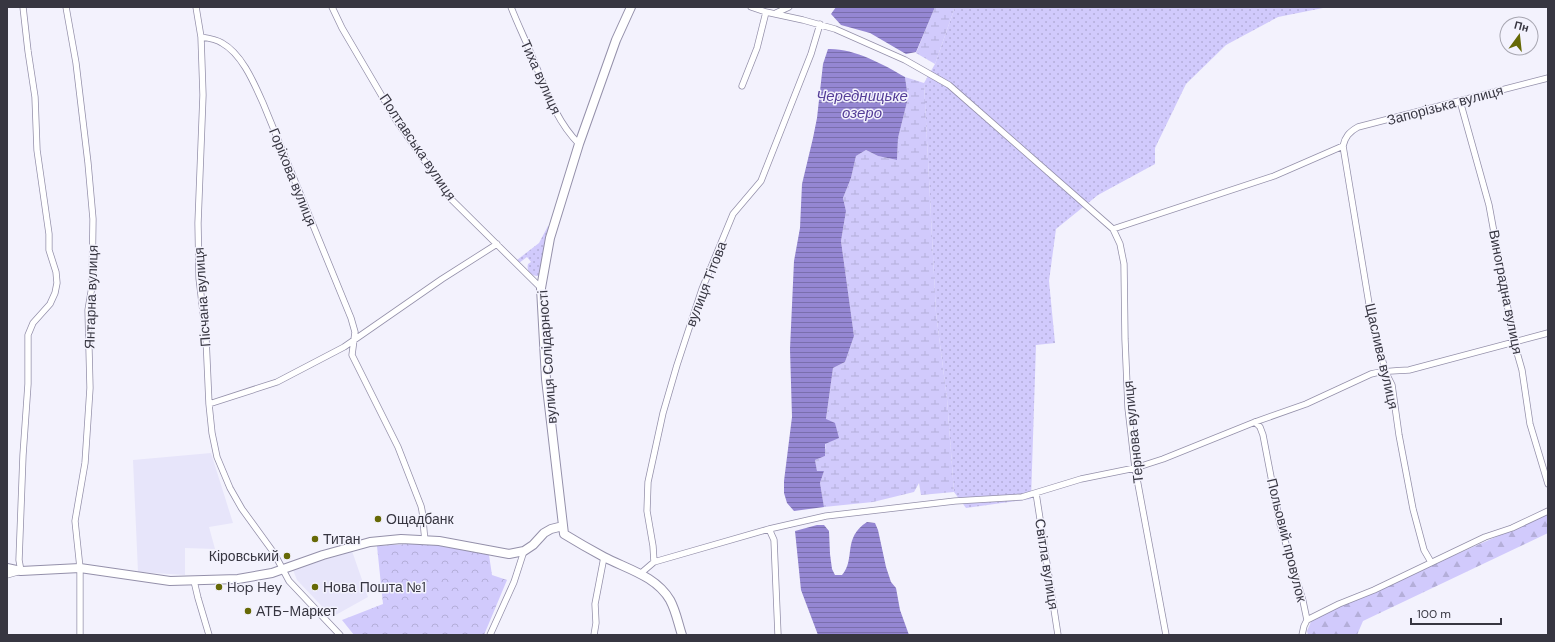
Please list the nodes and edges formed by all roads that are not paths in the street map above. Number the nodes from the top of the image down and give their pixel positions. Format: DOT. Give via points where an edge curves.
graph roads {
  1 [pos="23,7"];
  2 [pos="66,7"];
  3 [pos="196,7"];
  4 [pos="332,7"];
  5 [pos="511,7"];
  6 [pos="631,7"];
  7 [pos="751,7"];
  8 [pos="789,7"];
  9 [pos="766,12"];
  10 [pos="774,14"];
  11 [pos="820,24"];
  12 [pos="201,37"];
  13 [pos="1548,78"];
  14 [pos="742,86"];
  15 [pos="1460,101"];
  16 [pos="1345,137"];
  17 [pos="579,144"];
  18 [pos="1343,146"];
  19 [pos="1113,229"];
  20 [pos="497,244"];
  21 [pos="541,288"];
  22 [pos="1548,333"];
  23 [pos="353,341"];
  24 [pos="1514,342"];
  25 [pos="1386,373"];
  26 [pos="209,404"];
  27 [pos="1255,422"];
  28 [pos="1135,468"];
  29 [pos="1548,484"];
  30 [pos="1036,493"];
  31 [pos="1548,511"];
  32 [pos="563,526"];
  33 [pos="769,529"];
  34 [pos="424,539"];
  35 [pos="524,551"];
  36 [pos="604,557"];
  37 [pos="654,562"];
  38 [pos="1431,562"];
  39 [pos="7,568"];
  40 [pos="80,568"];
  41 [pos="283,568"];
  42 [pos="21,571"];
  43 [pos="640,574"];
  44 [pos="7,575"];
  45 [pos="194,581"];
  46 [pos="1307,620"];
  47 [pos="80,635"];
  48 [pos="209,635"];
  49 [pos="340,635"];
  50 [pos="490,635"];
  51 [pos="594,635"];
  52 [pos="682,635"];
  53 [pos="778,635"];
  54 [pos="1058,635"];
  55 [pos="1166,635"];
  56 [pos="1302,635"];
  1 -- 42 [label="street" via="35,97 37,150 49,250 57,283 50,304 32,323 28,335"];
  2 -- 40 [label="street, Янтарна вулиця" via="76,63 93,219 92,286 88,310 90,388 85,463 75,521"];
  3 -- 12 [label="street, Пісчана вулиця"];
  4 -- 20 [label="street, Полтавська вулиця" via="396,120 451,198"];
  5 -- 17 [label="street, Тиха вулиця" via="562,124"];
  6 -- 17 [label="main road, вулиця Солідарності" via="616,40"];
  7 -- 9 [label="street"];
  8 -- 10 [label="street"];
  9 -- 10 [label="street"];
  9 -- 14 [label="street" via="757,48"];
  10 -- 11 [label="street"];
  11 -- 19 [label="street" via="905,60 949,85"];
  11 -- 37 [label="street, вулиця Тітова" via="769,163 761,181 733,214 702,289 684,343 663,413 648,482 647,511"];
  12 -- 23 [label="street, Горіхова вулиця" via="222,43 249,73 351,318 355,332"];
  12 -- 26 [label="street, Пісчана вулиця" via="203,95 198,223 199,278 206,338"];
  13 -- 15 [label="street, Запорізька вулиця"];
  15 -- 16 [label="street, Запорізька вулиця" via="1358,127"];
  15 -- 24 [label="street, Виноградна вулиця" via="1489,205"];
  16 -- 18 [label="street, Щаслива вулиця"];
  17 -- 21 [label="main road, вулиця Солідарності" via="550,238"];
  18 -- 19 [label="street" via="1274,176"];
  18 -- 25 [label="street, Щаслива вулиця" via="1372,322"];
  19 -- 28 [label="street, Тернова вулиця" via="1120,244 1124,264 1128,408"];
  20 -- 21 [label="street, Полтавська вулиця"];
  20 -- 23 [label="street"];
  21 -- 32 [label="main road, вулиця Солідарності" via="546,379"];
  22 -- 24 [label="street"];
  23 -- 26 [label="street" via="277,382"];
  23 -- 34 [label="street, Горіхова вулиця" via="352,355 398,447 421,506"];
  24 -- 25 [label="street" via="1408,370"];
  24 -- 29 [label="street, Виноградна вулиця" via="1522,370 1530,424"];
  25 -- 27 [label="street" via="1371,374 1306,404"];
  25 -- 38 [label="street, Щаслива вулиця" via="1392,385 1413,509 1424,550"];
  26 -- 41 [label="street, Пісчана вулиця" via="217,457 227,482 242,509"];
  27 -- 28 [label="street"];
  27 -- 46 [label="street, Польовий провулок" via="1263,435 1280,524"];
  28 -- 30 [label="street" via="1081,479"];
  28 -- 55 [label="street, Тернова вулиця"];
  30 -- 33 [label="street" via="1015,498 955,501 826,516"];
  30 -- 54 [label="street, Світла вулиця"];
  31 -- 38 [label="street"];
  32 -- 35 [label="main road" via="550,529"];
  32 -- 36 [label="main road" via="564,534"];
  33 -- 37 [label="street"];
  33 -- 53 [label="street" via="774,540"];
  34 -- 35 [label="main road" via="509,554"];
  34 -- 41 [label="main road" via="370,542"];
  35 -- 50 [label="street" via="514,582"];
  36 -- 43 [label="main road"];
  36 -- 51 [label="street" via="595,604"];
  37 -- 43 [label="street"];
  38 -- 46 [label="street"];
  39 -- 42 [label="main road"];
  40 -- 42 [label="main road"];
  40 -- 45 [label="main road" via="170,581"];
  40 -- 47 [label="street, Янтарна вулиця"];
  41 -- 45 [label="main road" via="254,576"];
  41 -- 49 [label="street, Пісчана вулиця" via="289,581"];
  42 -- 44 [label="street"];
  43 -- 52 [label="main road" via="656,584 669,600"];
  45 -- 48 [label="street"];
  46 -- 56 [label="street, Польовий провулок"];
}
